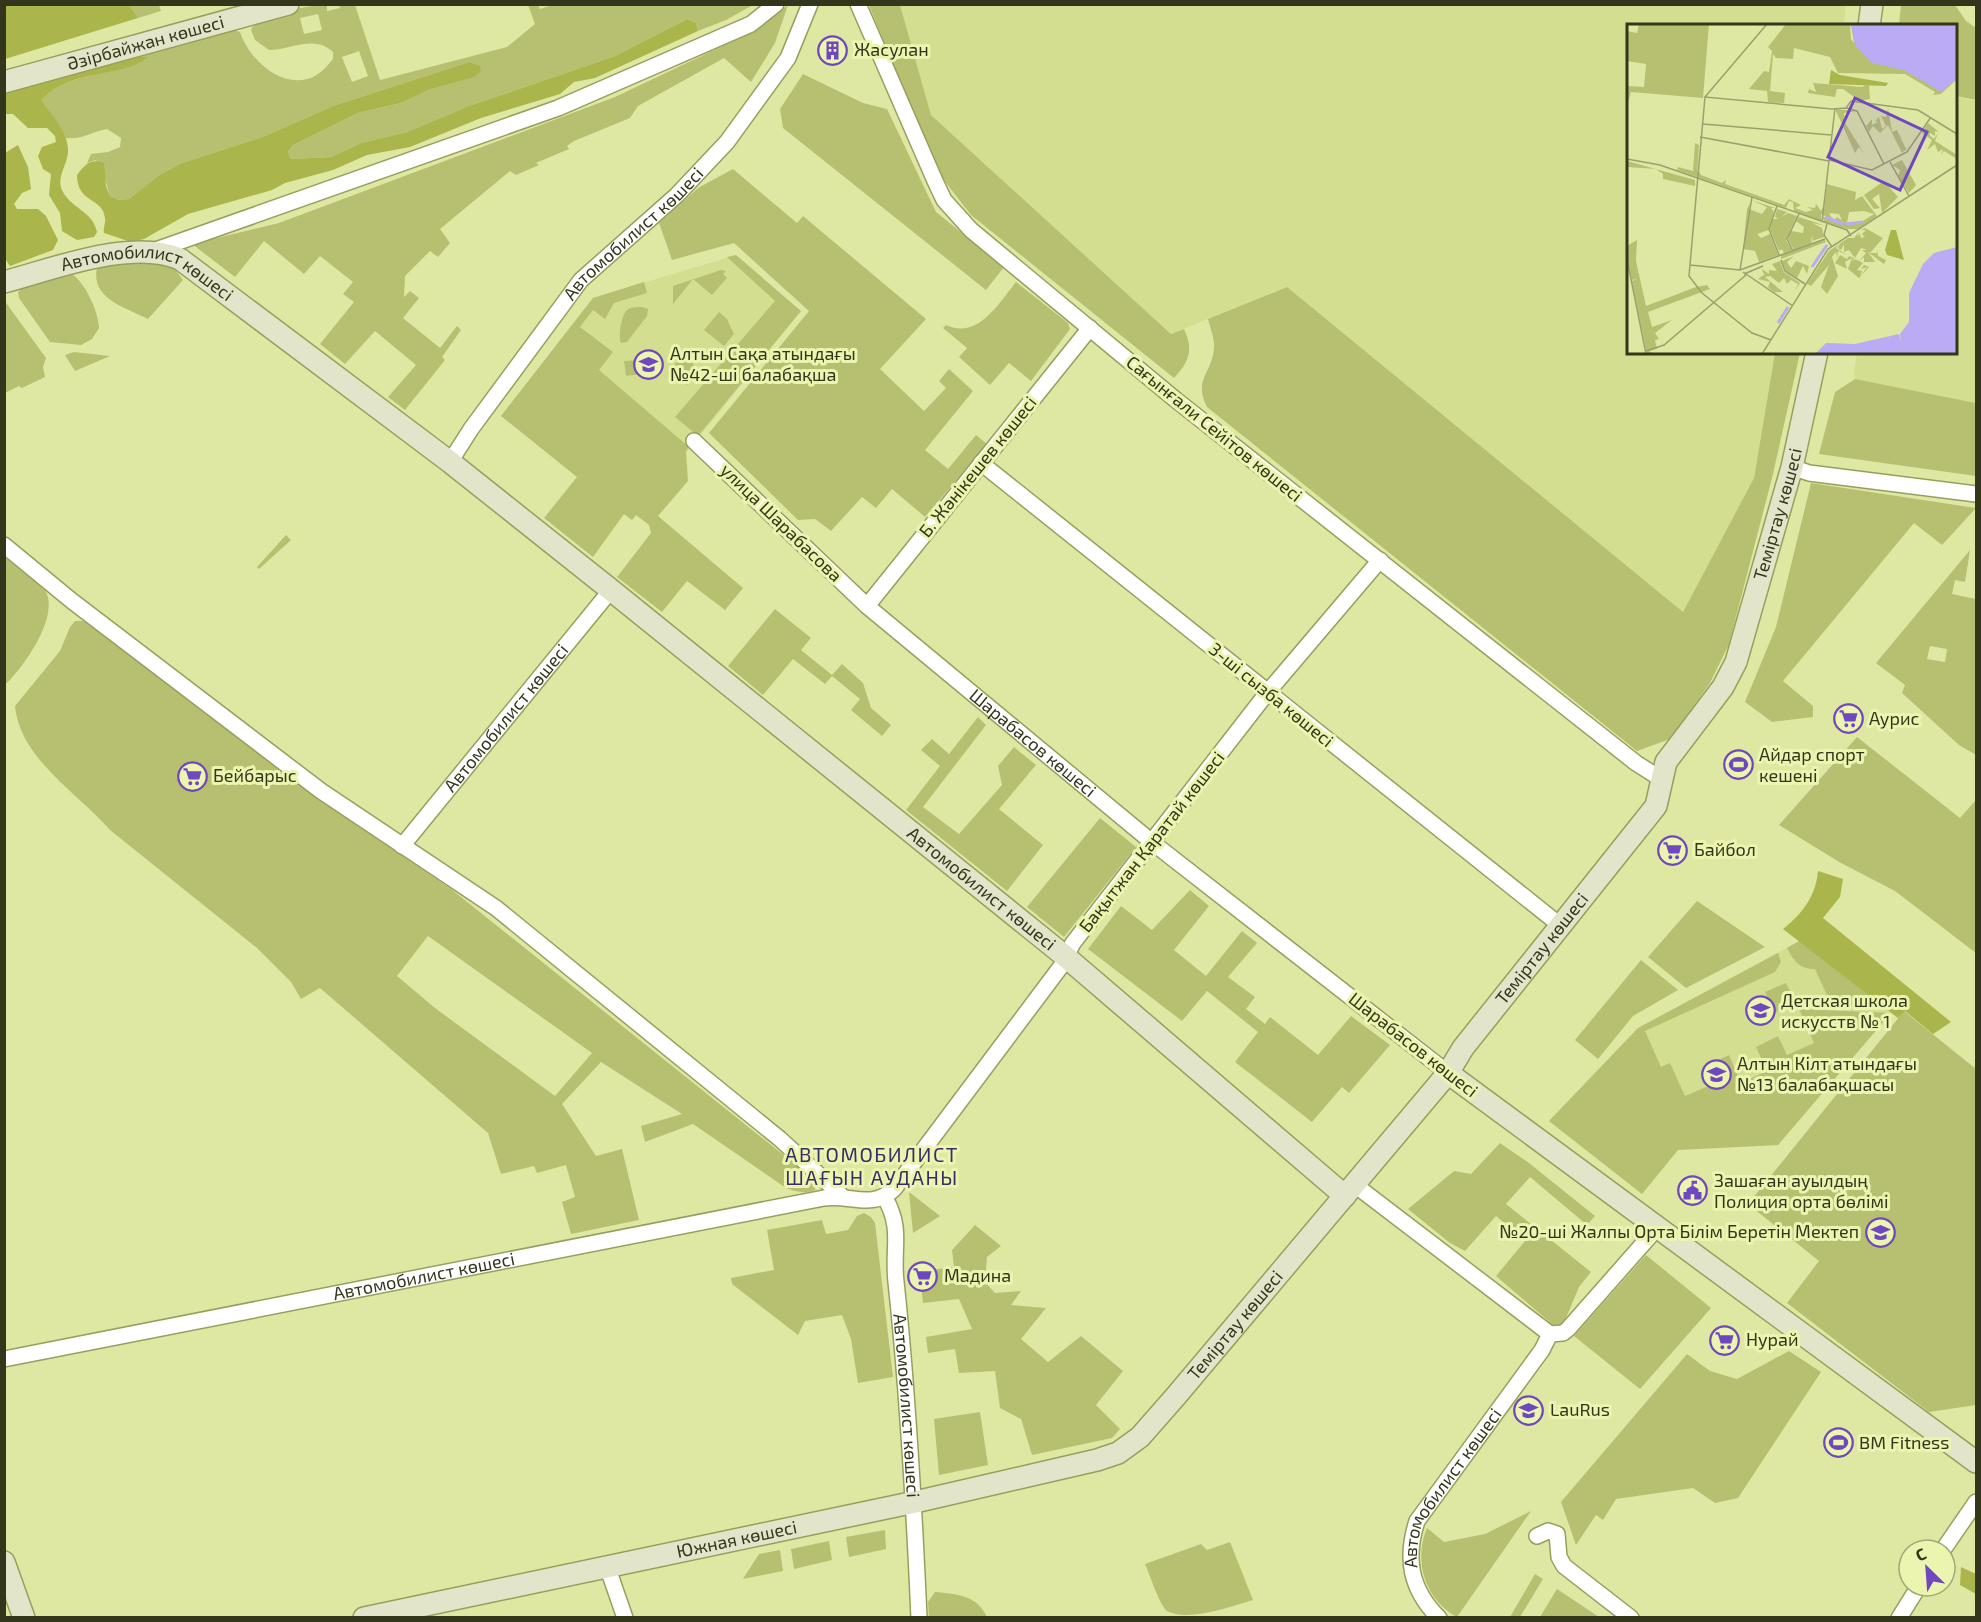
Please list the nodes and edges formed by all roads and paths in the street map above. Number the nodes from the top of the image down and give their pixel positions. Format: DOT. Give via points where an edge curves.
graph roads {
  1 [pos="288,4"];
  2 [pos="776,4"];
  3 [pos="810,4"];
  4 [pos="858,4"];
  5 [pos="1872,4"];
  6 [pos="1869,24"];
  7 [pos="4,82"];
  8 [pos="150,252"];
  9 [pos="4,282"];
  10 [pos="1090,328"];
  11 [pos="1817,354"];
  12 [pos="694,441"];
  13 [pos="450,462"];
  14 [pos="981,463"];
  15 [pos="1792,467"];
  16 [pos="1977,494"];
  17 [pos="4,544"];
  18 [pos="1380,560"];
  19 [pos="611,590"];
  20 [pos="867,606"];
  21 [pos="1267,693"];
  22 [pos="1661,779"];
  23 [pos="1153,843"];
  24 [pos="402,846"];
  25 [pos="1561,926"];
  26 [pos="1066,957"];
  27 [pos="1448,1073"];
  28 [pos="1350,1190"];
  29 [pos="889,1194"];
  30 [pos="843,1197"];
  31 [pos="1657,1228"];
  32 [pos="1550,1334"];
  33 [pos="4,1359"];
  34 [pos="1110,1456"];
  35 [pos="1977,1462"];
  36 [pos="915,1502"];
  37 [pos="1977,1502"];
  38 [pos="1537,1536"];
  39 [pos="1952,1538"];
  40 [pos="4,1562"];
  41 [pos="608,1566"];
  42 [pos="1911,1598"];
  43 [pos="24,1617"];
  44 [pos="364,1617"];
  45 [pos="625,1617"];
  46 [pos="920,1617"];
  47 [pos="1439,1617"];
  48 [pos="1631,1617"];
  49 [pos="1899,1617"];
  1 -- 7 [label="street, Әзірбайжан көшесі"];
  2 -- 8 [label="street" via="751,24 569,104"];
  3 -- 13 [label="street, Автомобилист көшесі" via="788,58 727,142 677,195 581,280"];
  4 -- 10 [label="street, Сағынғали Сейітов көшесі" via="944,200 971,230"];
  5 -- 6 [label="street"];
  8 -- 9 [label="street, Автомобилист көшесі" via="88,261"];
  8 -- 13 [label="street, Автомобилист көшесі" via="180,259"];
  10 -- 14 [label="street, Б. Жәнікешев көшесі"];
  10 -- 18 [label="street, Сағынғали Сейітов көшесі"];
  11 -- 15 [label="street, Теміртау көшесі"];
  12 -- 20 [label="street, улица Шарабасова"];
  13 -- 19 [label="street, Автомобилист көшесі"];
  14 -- 20 [label="street, Б. Жәнікешев көшесі"];
  14 -- 21 [label="street, 3-ші сызба көшесі"];
  15 -- 16 [label="street" via="1809,473"];
  15 -- 22 [label="street, Теміртау көшесі" via="1736,662 1723,687 1671,754"];
  17 -- 24 [label="street" via="321,791"];
  18 -- 21 [label="street, Бақытжан Қаратай көшесі"];
  18 -- 22 [label="street, Сағынғали Сейітов көшесі"];
  19 -- 24 [label="street, Автомобилист көшесі"];
  19 -- 26 [label="street, Автомобилист көшесі"];
  20 -- 23 [label="street, Шарабасов көшесі"];
  21 -- 23 [label="street, Бақытжан Қаратай көшесі"];
  21 -- 25 [label="street, 3-ші сызба көшесі"];
  22 -- 25 [label="street, Теміртау көшесі" via="1656,806 1649,817"];
  23 -- 26 [label="street, Бақытжан Қаратай көшесі"];
  23 -- 27 [label="street, Шарабасов көшесі"];
  24 -- 30 [label="street" via="496,908 780,1139"];
  25 -- 27 [label="street, Теміртау көшесі" via="1462,1048"];
  26 -- 28 [label="street, Автомобилист көшесі"];
  26 -- 29 [label="street, Бақытжан Қаратай көшесі"];
  27 -- 28 [label="street, Теміртау көшесі"];
  27 -- 31 [label="street, Шарабасов көшесі"];
  28 -- 32 [label="street, Автомобилист көшесі"];
  28 -- 34 [label="street, Теміртау көшесі" via="1140,1437"];
  29 -- 30 [label="street, Автомобилист көшесі" via="865,1202"];
  29 -- 36 [label="street, Автомобилист көшесі" via="897,1232 895,1276"];
  30 -- 33 [label="street, Автомобилист көшесі"];
  31 -- 32 [label="street" via="1568,1329"];
  31 -- 35 [label="street, Шарабасов көшесі"];
  32 -- 47 [label="street, Автомобилист көшесі" via="1417,1521 1409,1561 1424,1597"];
  34 -- 36 [label="street, Южная көшесі"];
  36 -- 41 [label="street, Южная көшесі"];
  36 -- 46 [label="street, Автомобилист көшесі"];
  37 -- 39 [label="street"];
  38 -- 48 [label="street" via="1548,1531 1557,1534 1564,1566"];
  40 -- 43 [label="street"];
  41 -- 44 [label="street, Южная көшесі"];
  41 -- 45 [label="street"];
  42 -- 49 [label="street"];
}
